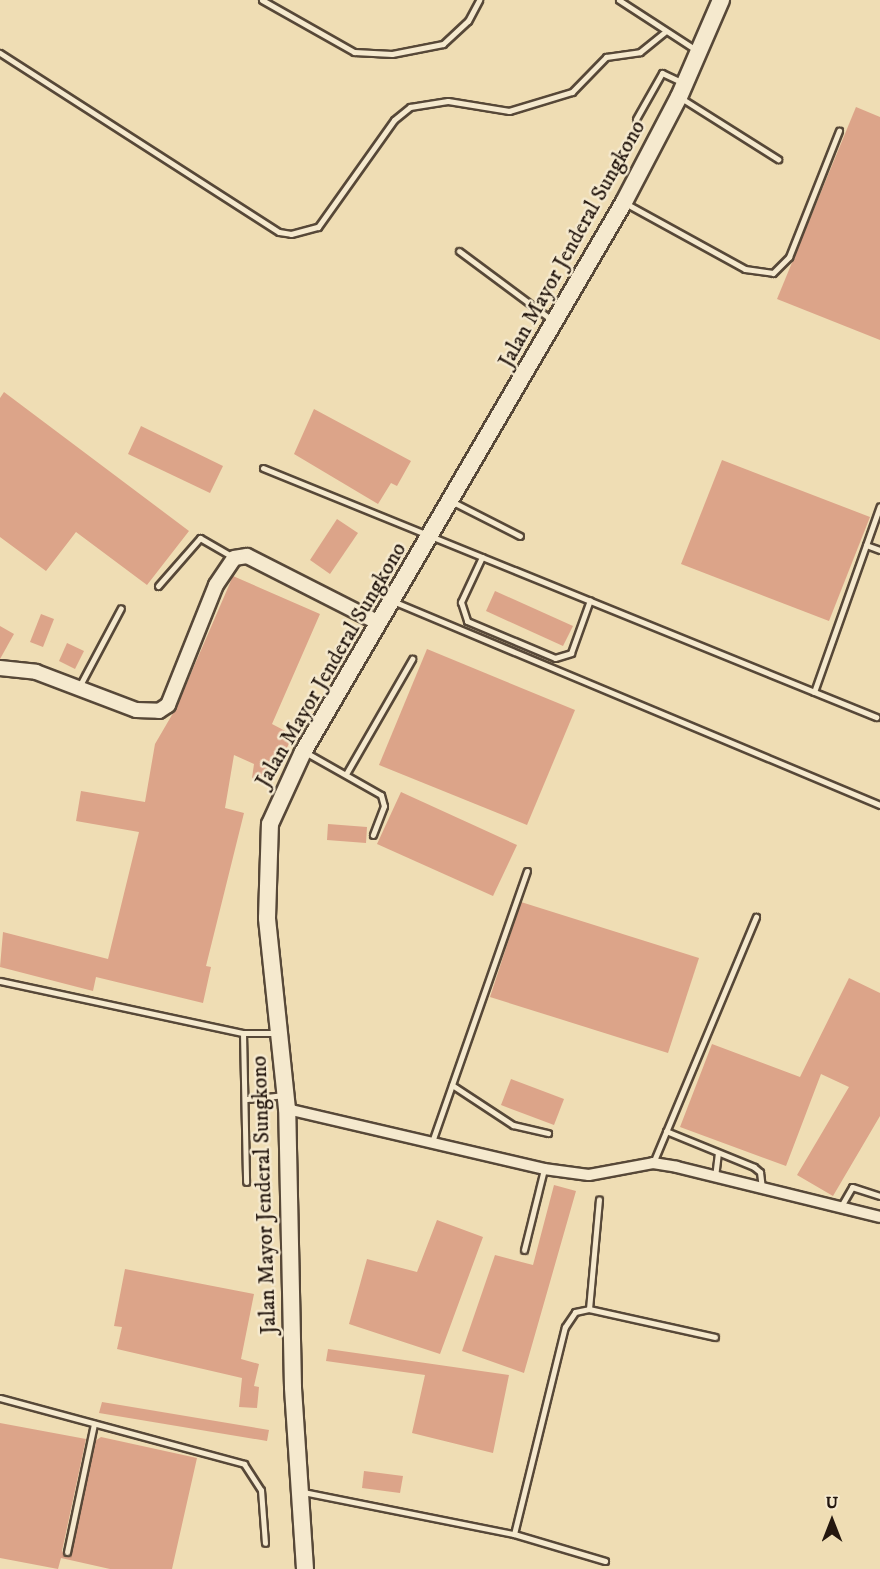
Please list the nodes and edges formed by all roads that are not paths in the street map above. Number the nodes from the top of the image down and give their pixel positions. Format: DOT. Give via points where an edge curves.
graph roads {
  1 [pos="262,0"];
  2 [pos="479,0"];
  3 [pos="619,0"];
  4 [pos="721,0"];
  5 [pos="664,32"];
  6 [pos="698,51"];
  7 [pos="0,53"];
  8 [pos="682,91"];
  9 [pos="636,119"];
  10 [pos="839,131"];
  11 [pos="778,159"];
  12 [pos="624,202"];
  13 [pos="459,251"];
  14 [pos="555,323"];
  15 [pos="263,468"];
  16 [pos="451,501"];
  17 [pos="880,506"];
  18 [pos="430,536"];
  19 [pos="520,536"];
  20 [pos="866,545"];
  21 [pos="880,550"];
  22 [pos="482,557"];
  23 [pos="234,558"];
  24 [pos="158,586"];
  25 [pos="390,600"];
  26 [pos="590,600"];
  27 [pos="121,608"];
  28 [pos="377,622"];
  29 [pos="412,660"];
  30 [pos="1,669"];
  31 [pos="79,687"];
  32 [pos="814,692"];
  33 [pos="876,717"];
  34 [pos="303,752"];
  35 [pos="346,774"];
  36 [pos="880,806"];
  37 [pos="373,836"];
  38 [pos="527,871"];
  39 [pos="756,917"];
  40 [pos="0,981"];
  41 [pos="243,1033"];
  42 [pos="279,1033"];
  43 [pos="452,1085"];
  44 [pos="247,1099"];
  45 [pos="286,1102"];
  46 [pos="666,1131"];
  47 [pos="548,1133"];
  48 [pos="433,1139"];
  49 [pos="718,1154"];
  50 [pos="653,1163"];
  51 [pos="544,1169"];
  52 [pos="716,1177"];
  53 [pos="246,1182"];
  54 [pos="762,1188"];
  55 [pos="880,1196"];
  56 [pos="599,1199"];
  57 [pos="840,1208"];
  58 [pos="880,1217"];
  59 [pos="524,1250"];
  60 [pos="589,1309"];
  61 [pos="716,1337"];
  62 [pos="0,1398"];
  63 [pos="94,1424"];
  64 [pos="300,1491"];
  65 [pos="514,1534"];
  66 [pos="265,1543"];
  67 [pos="68,1552"];
  68 [pos="605,1562"];
  69 [pos="305,1569"];
  1 -- 2 [label="lane" via="354,52 392,54 443,44 468,21"];
  3 -- 5 [label="lane"];
  4 -- 6 [label="main road, Jalan Mayor Jenderal Sungkono"];
  5 -- 6 [label="lane"];
  5 -- 7 [label="lane" via="640,52 606,57 572,92 509,111 448,101 410,107 394,120 318,227 291,234 279,232"];
  6 -- 8 [label="main road, Jalan Mayor Jenderal Sungkono"];
  8 -- 9 [label="lane" via="662,73"];
  8 -- 11 [label="lane"];
  8 -- 12 [label="main road, Jalan Mayor Jenderal Sungkono"];
  10 -- 12 [label="lane" via="789,257 773,273 745,269"];
  12 -- 14 [label="main road, Jalan Mayor Jenderal Sungkono"];
  13 -- 14 [label="lane"];
  14 -- 16 [label="main road, Jalan Mayor Jenderal Sungkono"];
  15 -- 18 [label="lane"];
  16 -- 18 [label="main road, Jalan Mayor Jenderal Sungkono"];
  16 -- 19 [label="lane"];
  17 -- 20 [label="lane"];
  18 -- 22 [label="lane"];
  18 -- 25 [label="main road, Jalan Mayor Jenderal Sungkono"];
  20 -- 21 [label="lane"];
  20 -- 32 [label="lane"];
  22 -- 26 [label="lane"];
  22 -- 26 [label="lane" via="461,602 467,621 555,658 571,653"];
  23 -- 24 [label="lane" via="200,538"];
  23 -- 28 [label="street" via="247,556"];
  23 -- 31 [label="street" via="216,585 168,705 159,711 136,710"];
  25 -- 28 [label="main road, Jalan Mayor Jenderal Sungkono"];
  25 -- 36 [label="lane"];
  26 -- 32 [label="lane"];
  27 -- 31 [label="lane"];
  28 -- 34 [label="main road, Jalan Mayor Jenderal Sungkono"];
  29 -- 35 [label="lane"];
  30 -- 31 [label="street"];
  32 -- 33 [label="lane"];
  34 -- 35 [label="lane"];
  34 -- 42 [label="main road, Jalan Mayor Jenderal Sungkono" via="280,795 265,857"];
  35 -- 37 [label="lane" via="381,795 384,806"];
  38 -- 43 [label="lane"];
  39 -- 46 [label="lane"];
  40 -- 41 [label="lane"];
  41 -- 42 [label="lane"];
  41 -- 44 [label="lane"];
  42 -- 45 [label="main road, Jalan Mayor Jenderal Sungkono"];
  43 -- 47 [label="lane" via="513,1125"];
  43 -- 48 [label="lane"];
  44 -- 45 [label="lane"];
  44 -- 53 [label="lane"];
  45 -- 48 [label="street"];
  45 -- 64 [label="main road, Jalan Mayor Jenderal Sungkono"];
  46 -- 49 [label="lane"];
  46 -- 50 [label="lane"];
  48 -- 51 [label="street"];
  49 -- 52 [label="lane"];
  49 -- 54 [label="lane" via="760,1172"];
  50 -- 51 [label="street" via="589,1174"];
  50 -- 52 [label="street"];
  51 -- 59 [label="lane"];
  52 -- 54 [label="street"];
  54 -- 57 [label="street"];
  55 -- 57 [label="lane" via="852,1187"];
  56 -- 60 [label="lane"];
  57 -- 58 [label="street"];
  60 -- 61 [label="lane"];
  60 -- 65 [label="lane" via="575,1312 565,1327"];
  62 -- 63 [label="lane"];
  63 -- 66 [label="lane" via="244,1464 261,1490"];
  63 -- 67 [label="lane"];
  64 -- 65 [label="lane"];
  64 -- 69 [label="main road, Jalan Mayor Jenderal Sungkono"];
  65 -- 68 [label="lane"];
}
